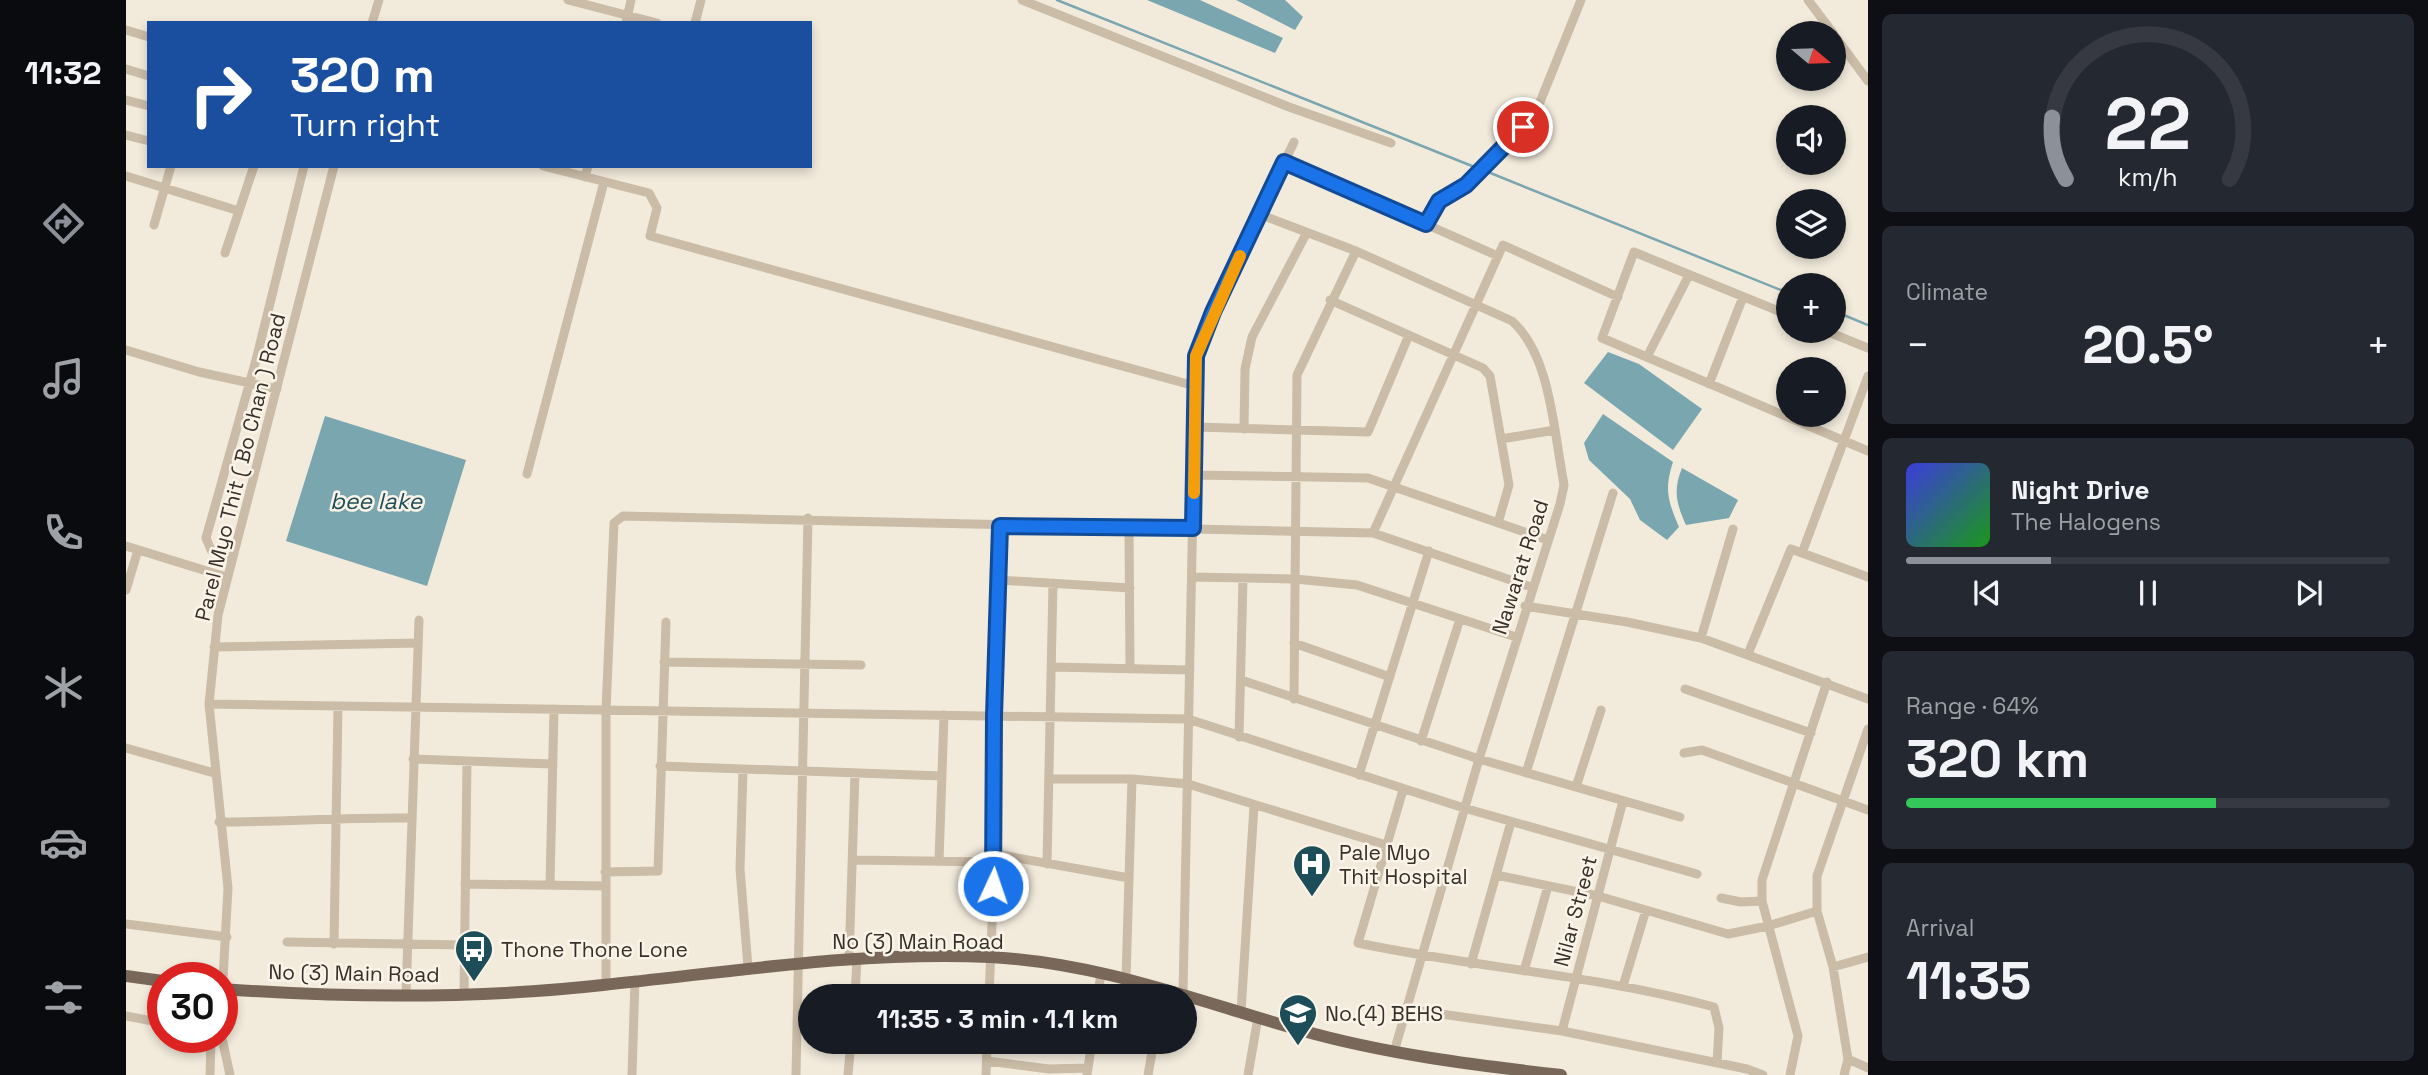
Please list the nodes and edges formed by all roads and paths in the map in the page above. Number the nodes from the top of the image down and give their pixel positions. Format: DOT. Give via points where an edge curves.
graph roads {
  1 [pos="379,0"];
  2 [pos="568,0"];
  3 [pos="631,0"];
  4 [pos="701,0"];
  5 [pos="1022,0"];
  6 [pos="1581,0"];
  7 [pos="1808,0"];
  8 [pos="626,19"];
  9 [pos="374,21"];
  10 [pos="696,21"];
  11 [pos="1823,21"];
  12 [pos="126,30"];
  13 [pos="147,36"];
  14 [pos="1846,51"];
  15 [pos="126,69"];
  16 [pos="147,75"];
  17 [pos="1868,81"];
  18 [pos="126,100"];
  19 [pos="147,105"];
  20 [pos="126,135"];
  21 [pos="147,140"];
  22 [pos="1294,142"];
  23 [pos="1391,143"];
  24 [pos="1284,162"];
  25 [pos="170,168"];
  26 [pos="250,168"];
  27 [pos="304,168"];
  28 [pos="333,168"];
  29 [pos="551,168"];
  30 [pos="587,168"];
  31 [pos="126,177"];
  32 [pos="585,177"];
  33 [pos="604,182"];
  34 [pos="164,188"];
  35 [pos="239,211"];
  36 [pos="1259,214"];
  37 [pos="1426,224"];
  38 [pos="154,225"];
  39 [pos="1306,234"];
  40 [pos="1356,251"];
  41 [pos="225,253"];
  42 [pos="1498,256"];
  43 [pos="1689,275"];
  44 [pos="1618,297"];
  45 [pos="1743,297"];
  46 [pos="1331,300"];
  47 [pos="1476,304"];
  48 [pos="1776,311"];
  49 [pos="1409,335"];
  50 [pos="1846,339"];
  51 [pos="1868,348"];
  52 [pos="126,350"];
  53 [pos="1453,354"];
  54 [pos="1647,357"];
  55 [pos="1868,376"];
  56 [pos="250,382"];
  57 [pos="1709,384"];
  58 [pos="1195,386"];
  59 [pos="277,389"];
  60 [pos="1195,428"];
  61 [pos="1244,429"];
  62 [pos="1295,430"];
  63 [pos="1555,430"];
  64 [pos="1501,439"];
  65 [pos="1844,441"];
  66 [pos="1868,451"];
  67 [pos="527,474"];
  68 [pos="1194,475"];
  69 [pos="1297,477"];
  70 [pos="1392,487"];
  71 [pos="1613,493"];
  72 [pos="808,518"];
  73 [pos="1497,523"];
  74 [pos="1000,526"];
  75 [pos="1193,528"];
  76 [pos="1129,529"];
  77 [pos="1295,529"];
  78 [pos="1733,529"];
  79 [pos="1373,533"];
  80 [pos="1548,540"];
  81 [pos="126,546"];
  82 [pos="138,550"];
  83 [pos="1429,551"];
  84 [pos="1802,553"];
  85 [pos="230,558"];
  86 [pos="226,576"];
  87 [pos="1192,577"];
  88 [pos="1868,577"];
  89 [pos="1243,579"];
  90 [pos="1295,579"];
  91 [pos="998,580"];
  92 [pos="1054,583"];
  93 [pos="1531,587"];
  94 [pos="1130,588"];
  95 [pos="126,590"];
  96 [pos="1414,602"];
  97 [pos="1525,607"];
  98 [pos="1575,615"];
  99 [pos="1460,619"];
  100 [pos="419,620"];
  101 [pos="666,622"];
  102 [pos="1516,637"];
  103 [pos="1701,638"];
  104 [pos="418,643"];
  105 [pos="1294,643"];
  106 [pos="214,647"];
  107 [pos="1748,654"];
  108 [pos="664,662"];
  109 [pos="804,663"];
  110 [pos="861,665"];
  111 [pos="1051,667"];
  112 [pos="1130,669"];
  113 [pos="1189,670"];
  114 [pos="1391,677"];
  115 [pos="1241,680"];
  116 [pos="1828,682"];
  117 [pos="1685,689"];
  118 [pos="1294,699"];
  119 [pos="1868,699"];
  120 [pos="209,704"];
  121 [pos="338,706"];
  122 [pos="415,707"];
  123 [pos="554,709"];
  124 [pos="606,710"];
  125 [pos="1601,710"];
  126 [pos="662,711"];
  127 [pos="802,713"];
  128 [pos="944,715"];
  129 [pos="994,716"];
  130 [pos="1050,717"];
  131 [pos="1188,719"];
  132 [pos="1375,726"];
  133 [pos="1868,729"];
  134 [pos="1811,733"];
  135 [pos="1239,737"];
  136 [pos="1421,741"];
  137 [pos="126,748"];
  138 [pos="1684,752"];
  139 [pos="1864,756"];
  140 [pos="413,759"];
  141 [pos="1479,759"];
  142 [pos="467,762"];
  143 [pos="553,764"];
  144 [pos="660,766"];
  145 [pos="743,769"];
  146 [pos="801,771"];
  147 [pos="214,773"];
  148 [pos="855,773"];
  149 [pos="1526,773"];
  150 [pos="1359,775"];
  151 [pos="942,776"];
  152 [pos="1049,779"];
  153 [pos="1132,779"];
  154 [pos="1795,783"];
  155 [pos="1188,784"];
  156 [pos="1576,787"];
  157 [pos="1403,790"];
  158 [pos="1843,800"];
  159 [pos="1623,801"];
  160 [pos="1254,806"];
  161 [pos="1464,808"];
  162 [pos="1868,810"];
  163 [pos="336,817"];
  164 [pos="1681,817"];
  165 [pos="411,818"];
  166 [pos="219,822"];
  167 [pos="1511,822"];
  168 [pos="1386,845"];
  169 [pos="1610,850"];
  170 [pos="995,858"];
  171 [pos="853,860"];
  172 [pos="939,861"];
  173 [pos="1046,864"];
  174 [pos="606,872"];
  175 [pos="1697,874"];
  176 [pos="1496,875"];
  177 [pos="1129,878"];
  178 [pos="465,884"];
  179 [pos="550,885"];
  180 [pos="605,886"];
  181 [pos="1548,886"];
  182 [pos="1598,896"];
  183 [pos="1721,898"];
  184 [pos="1762,901"];
  185 [pos="1646,910"];
  186 [pos="1817,911"];
  187 [pos="126,924"];
  188 [pos="1768,926"];
  189 [pos="227,937"];
  190 [pos="287,942"];
  191 [pos="334,944"];
  192 [pos="407,944"];
  193 [pos="464,944"];
  194 [pos="1420,956"];
  195 [pos="990,957"];
  196 [pos="1868,957"];
  197 [pos="853,960"];
  198 [pos="225,962"];
  199 [pos="798,962"];
  200 [pos="1471,964"];
  201 [pos="747,967"];
  202 [pos="1833,967"];
  203 [pos="1524,971"];
  204 [pos="1101,972"];
  205 [pos="126,976"];
  206 [pos="1576,977"];
  207 [pos="1126,978"];
  208 [pos="147,979"];
  209 [pos="635,980"];
  210 [pos="854,984"];
  211 [pos="989,984"];
  212 [pos="1100,984"];
  213 [pos="1142,984"];
  214 [pos="1183,984"];
  215 [pos="606,985"];
  216 [pos="1623,986"];
  217 [pos="238,992"];
  218 [pos="464,993"];
  219 [pos="406,994"];
  220 [pos="1197,998"];
  221 [pos="1405,1009"];
  222 [pos="1241,1012"];
  223 [pos="126,1016"];
  224 [pos="1258,1017"];
  225 [pos="147,1020"];
  226 [pos="1562,1031"];
  227 [pos="1394,1052"];
  228 [pos="211,1053"];
  229 [pos="225,1053"];
  230 [pos="850,1054"];
  231 [pos="986,1054"];
  232 [pos="1090,1054"];
  233 [pos="1152,1054"];
  234 [pos="1848,1059"];
  235 [pos="986,1061"];
  236 [pos="1717,1063"];
  237 [pos="1868,1068"];
  238 [pos="1049,1072"];
  239 [pos="1088,1072"];
  240 [pos="1746,1072"];
  241 [pos="210,1075"];
  242 [pos="230,1075"];
  243 [pos="632,1075"];
  244 [pos="796,1075"];
  245 [pos="848,1075"];
  246 [pos="986,1075"];
  247 [pos="1148,1075"];
  248 [pos="1248,1075"];
  249 [pos="1561,1075"];
  250 [pos="1763,1075"];
  251 [pos="1790,1075"];
  252 [pos="1844,1075"];
  1 -- 9 [label="street"];
  2 -- 8 [label="street"];
  3 -- 8 [label="street"];
  4 -- 10 [label="street"];
  5 -- 23 [label="street"];
  6 -- 37 [label="street" via="1536,111 1466,185 1439,201"];
  7 -- 11 [label="street"];
  12 -- 13 [label="street"];
  14 -- 17 [label="street"];
  15 -- 16 [label="street"];
  18 -- 19 [label="street"];
  20 -- 21 [label="street"];
  22 -- 24 [label="street"];
  24 -- 36 [label="street"];
  24 -- 37 [label="street"];
  25 -- 34 [label="street"];
  26 -- 35 [label="street"];
  27 -- 56 [label="street"];
  28 -- 59 [label="street, Parel Myo Thit ( Bo Chan ) Road"];
  29 -- 32 [label="street"];
  30 -- 32 [label="street"];
  31 -- 34 [label="street"];
  32 -- 33 [label="street"];
  33 -- 58 [label="street" via="649,193 656,208 650,236"];
  33 -- 67 [label="street"];
  34 -- 35 [label="street"];
  34 -- 38 [label="street"];
  35 -- 41 [label="street"];
  36 -- 39 [label="street, Nawarat Road"];
  36 -- 58 [label="street" via="1203,336 1196,356"];
  37 -- 42 [label="street"];
  39 -- 40 [label="street, Nawarat Road"];
  39 -- 61 [label="street" via="1252,337 1245,369"];
  40 -- 46 [label="street"];
  40 -- 47 [label="street, Nawarat Road"];
  42 -- 44 [label="street" via="1503,245"];
  42 -- 47 [label="street"];
  43 -- 44 [label="street" via="1634,252"];
  43 -- 45 [label="street"];
  43 -- 54 [label="street"];
  44 -- 54 [label="street" via="1602,338"];
  45 -- 48 [label="street"];
  45 -- 57 [label="street"];
  46 -- 49 [label="street"];
  46 -- 62 [label="street" via="1297,375"];
  47 -- 53 [label="street"];
  47 -- 63 [label="street, Nawarat Road" via="1512,321 1526,334 1537,354"];
  49 -- 53 [label="street"];
  49 -- 62 [label="street" via="1368,432"];
  50 -- 51 [label="street"];
  52 -- 56 [label="street"];
  53 -- 64 [label="street" via="1490,376"];
  53 -- 70 [label="street"];
  54 -- 57 [label="street"];
  55 -- 65 [label="street"];
  56 -- 59 [label="street"];
  56 -- 85 [label="street" via="206,538 211,550"];
  57 -- 65 [label="street"];
  58 -- 60 [label="street"];
  59 -- 85 [label="street, Parel Myo Thit ( Bo Chan ) Road"];
  60 -- 61 [label="street"];
  60 -- 68 [label="street"];
  61 -- 62 [label="street"];
  62 -- 69 [label="street"];
  63 -- 64 [label="street"];
  63 -- 80 [label="street, Nawarat Road" via="1564,485"];
  64 -- 73 [label="street" via="1509,485"];
  65 -- 66 [label="street"];
  65 -- 84 [label="street"];
  68 -- 69 [label="street"];
  68 -- 75 [label="street"];
  69 -- 70 [label="street" via="1368,478"];
  69 -- 77 [label="street"];
  70 -- 73 [label="street"];
  70 -- 79 [label="street"];
  71 -- 98 [label="street"];
  72 -- 74 [label="street"];
  72 -- 109 [label="street"];
  72 -- 124 [label="street" via="624,516 614,523"];
  73 -- 80 [label="street"];
  74 -- 76 [label="street"];
  74 -- 91 [label="street"];
  75 -- 76 [label="street"];
  75 -- 77 [label="street"];
  75 -- 87 [label="street"];
  76 -- 94 [label="street"];
  77 -- 79 [label="street"];
  77 -- 90 [label="street"];
  78 -- 103 [label="street"];
  79 -- 83 [label="street"];
  80 -- 93 [label="street, Nawarat Road"];
  81 -- 82 [label="street"];
  82 -- 86 [label="street"];
  82 -- 95 [label="street"];
  83 -- 93 [label="street"];
  83 -- 96 [label="street"];
  84 -- 88 [label="street"];
  84 -- 107 [label="street" via="1791,549"];
  85 -- 86 [label="street, Parel Myo Thit ( Bo Chan ) Road"];
  86 -- 106 [label="street, Parel Myo Thit ( Bo Chan ) Road"];
  87 -- 89 [label="street"];
  87 -- 113 [label="street"];
  89 -- 90 [label="street"];
  89 -- 115 [label="street"];
  90 -- 96 [label="street" via="1357,584"];
  90 -- 105 [label="street"];
  91 -- 92 [label="street"];
  91 -- 129 [label="street"];
  92 -- 94 [label="street"];
  92 -- 111 [label="street"];
  93 -- 97 [label="street, Nawarat Road"];
  94 -- 112 [label="street"];
  96 -- 99 [label="street"];
  96 -- 114 [label="street"];
  97 -- 98 [label="street"];
  97 -- 102 [label="street, Nawarat Road"];
  98 -- 103 [label="street"];
  98 -- 149 [label="street"];
  99 -- 102 [label="street"];
  99 -- 136 [label="street"];
  100 -- 104 [label="street"];
  101 -- 108 [label="street"];
  102 -- 141 [label="street, Nawarat Road"];
  103 -- 107 [label="street"];
  104 -- 106 [label="street"];
  104 -- 122 [label="street"];
  105 -- 114 [label="street"];
  105 -- 118 [label="street"];
  106 -- 120 [label="street, Parel Myo Thit ( Bo Chan ) Road"];
  107 -- 116 [label="street"];
  108 -- 109 [label="street"];
  108 -- 126 [label="street"];
  109 -- 110 [label="street"];
  109 -- 127 [label="street"];
  111 -- 112 [label="street"];
  111 -- 130 [label="street"];
  112 -- 113 [label="street"];
  113 -- 131 [label="street"];
  114 -- 132 [label="street"];
  115 -- 118 [label="street"];
  115 -- 135 [label="street"];
  116 -- 119 [label="street"];
  116 -- 134 [label="street"];
  117 -- 134 [label="street"];
  118 -- 132 [label="street"];
  120 -- 121 [label="street"];
  120 -- 147 [label="street, Parel Myo Thit ( Bo Chan ) Road"];
  121 -- 122 [label="street"];
  121 -- 163 [label="street"];
  122 -- 123 [label="street"];
  122 -- 140 [label="street"];
  123 -- 124 [label="street"];
  123 -- 143 [label="street"];
  124 -- 126 [label="street"];
  124 -- 174 [label="street"];
  125 -- 156 [label="street"];
  126 -- 127 [label="street"];
  126 -- 144 [label="street"];
  127 -- 128 [label="street"];
  127 -- 146 [label="street"];
  128 -- 129 [label="street"];
  128 -- 151 [label="street"];
  129 -- 130 [label="street"];
  129 -- 170 [label="street"];
  130 -- 131 [label="street"];
  130 -- 152 [label="street"];
  131 -- 135 [label="street"];
  131 -- 155 [label="street"];
  132 -- 136 [label="street"];
  132 -- 150 [label="street"];
  133 -- 139 [label="street"];
  134 -- 154 [label="street"];
  135 -- 150 [label="street"];
  136 -- 141 [label="street"];
  137 -- 147 [label="street"];
  138 -- 154 [label="street" via="1702,750"];
  139 -- 158 [label="street"];
  140 -- 142 [label="street"];
  140 -- 165 [label="street"];
  141 -- 149 [label="street"];
  141 -- 161 [label="street, Nawarat Road"];
  142 -- 143 [label="street"];
  142 -- 178 [label="street"];
  143 -- 179 [label="street"];
  144 -- 145 [label="street"];
  144 -- 174 [label="street" via="659,871"];
  145 -- 146 [label="street"];
  145 -- 201 [label="street" via="740,869"];
  146 -- 148 [label="street"];
  146 -- 199 [label="street"];
  147 -- 166 [label="street, Parel Myo Thit ( Bo Chan ) Road"];
  148 -- 151 [label="street"];
  148 -- 171 [label="street"];
  149 -- 156 [label="street"];
  150 -- 157 [label="street"];
  151 -- 172 [label="street"];
  152 -- 153 [label="street"];
  152 -- 173 [label="street"];
  153 -- 155 [label="street"];
  153 -- 177 [label="street"];
  154 -- 158 [label="street"];
  154 -- 184 [label="street" via="1762,880"];
  155 -- 160 [label="street"];
  155 -- 214 [label="street"];
  156 -- 159 [label="street"];
  157 -- 161 [label="street"];
  157 -- 168 [label="street"];
  158 -- 162 [label="street"];
  158 -- 186 [label="street" via="1817,876"];
  159 -- 164 [label="street"];
  159 -- 169 [label="street, Nilar Street"];
  160 -- 168 [label="street"];
  160 -- 222 [label="street"];
  161 -- 167 [label="street"];
  161 -- 194 [label="street, Nawarat Road"];
  163 -- 165 [label="street"];
  163 -- 166 [label="street"];
  163 -- 191 [label="street"];
  165 -- 192 [label="street"];
  166 -- 189 [label="street, Parel Myo Thit ( Bo Chan ) Road" via="228,888"];
  167 -- 169 [label="street"];
  167 -- 176 [label="street"];
  168 -- 194 [label="street" via="1358,943"];
  169 -- 175 [label="street"];
  169 -- 182 [label="street, Nilar Street"];
  170 -- 172 [label="street"];
  170 -- 173 [label="street"];
  170 -- 195 [label="street"];
  171 -- 172 [label="street"];
  171 -- 197 [label="street"];
  173 -- 177 [label="street"];
  174 -- 180 [label="street"];
  176 -- 181 [label="street"];
  176 -- 200 [label="street"];
  177 -- 207 [label="street"];
  178 -- 179 [label="street"];
  178 -- 193 [label="street"];
  179 -- 180 [label="street"];
  180 -- 215 [label="street"];
  181 -- 182 [label="street"];
  181 -- 203 [label="street"];
  182 -- 185 [label="street"];
  182 -- 206 [label="street, Nilar Street"];
  183 -- 184 [label="street"];
  184 -- 188 [label="street"];
  185 -- 188 [label="street" via="1728,934"];
  185 -- 216 [label="street"];
  186 -- 188 [label="street"];
  186 -- 202 [label="street"];
  187 -- 189 [label="street"];
  188 -- 251 [label="street" via="1798,1036"];
  189 -- 198 [label="street, Parel Myo Thit ( Bo Chan ) Road"];
  190 -- 191 [label="street"];
  191 -- 192 [label="street"];
  192 -- 193 [label="street"];
  192 -- 219 [label="street"];
  193 -- 218 [label="street"];
  194 -- 200 [label="street"];
  194 -- 221 [label="street, Nawarat Road"];
  195 -- 197 [label="main road, No (3) Main Road"];
  195 -- 204 [label="main road, No (3) Main Road"];
  195 -- 211 [label="street"];
  196 -- 202 [label="street"];
  197 -- 199 [label="main road, No (3) Main Road"];
  197 -- 210 [label="street"];
  199 -- 201 [label="main road, No (3) Main Road"];
  199 -- 244 [label="street"];
  200 -- 203 [label="street"];
  201 -- 209 [label="main road, No (3) Main Road"];
  202 -- 234 [label="street"];
  203 -- 206 [label="street"];
  204 -- 207 [label="main road, No (3) Main Road"];
  204 -- 212 [label="street"];
  205 -- 208 [label="main road"];
  206 -- 216 [label="street"];
  206 -- 226 [label="street, Nilar Street"];
  207 -- 213 [label="main road, No (3) Main Road"];
  209 -- 215 [label="main road, No (3) Main Road"];
  209 -- 243 [label="street"];
  215 -- 218 [label="main road, No (3) Main Road"];
  216 -- 236 [label="street" via="1714,1007 1719,1028"];
  217 -- 219 [label="main road, No (3) Main Road"];
  218 -- 219 [label="main road, No (3) Main Road"];
  220 -- 222 [label="main road, No (3) Main Road"];
  221 -- 226 [label="street"];
  221 -- 227 [label="street, Nawarat Road"];
  222 -- 224 [label="main road, No (3) Main Road"];
  223 -- 225 [label="street"];
  224 -- 227 [label="main road, No (3) Main Road"];
  224 -- 248 [label="street"];
  226 -- 236 [label="street"];
  227 -- 249 [label="main road, No (3) Main Road"];
  228 -- 241 [label="street"];
  229 -- 242 [label="street"];
  230 -- 245 [label="street"];
  231 -- 235 [label="street"];
  232 -- 239 [label="street"];
  233 -- 247 [label="street"];
  234 -- 237 [label="street"];
  234 -- 252 [label="street"];
  235 -- 238 [label="street"];
  235 -- 246 [label="street"];
  236 -- 240 [label="street"];
  238 -- 239 [label="street"];
  240 -- 250 [label="street"];
}
